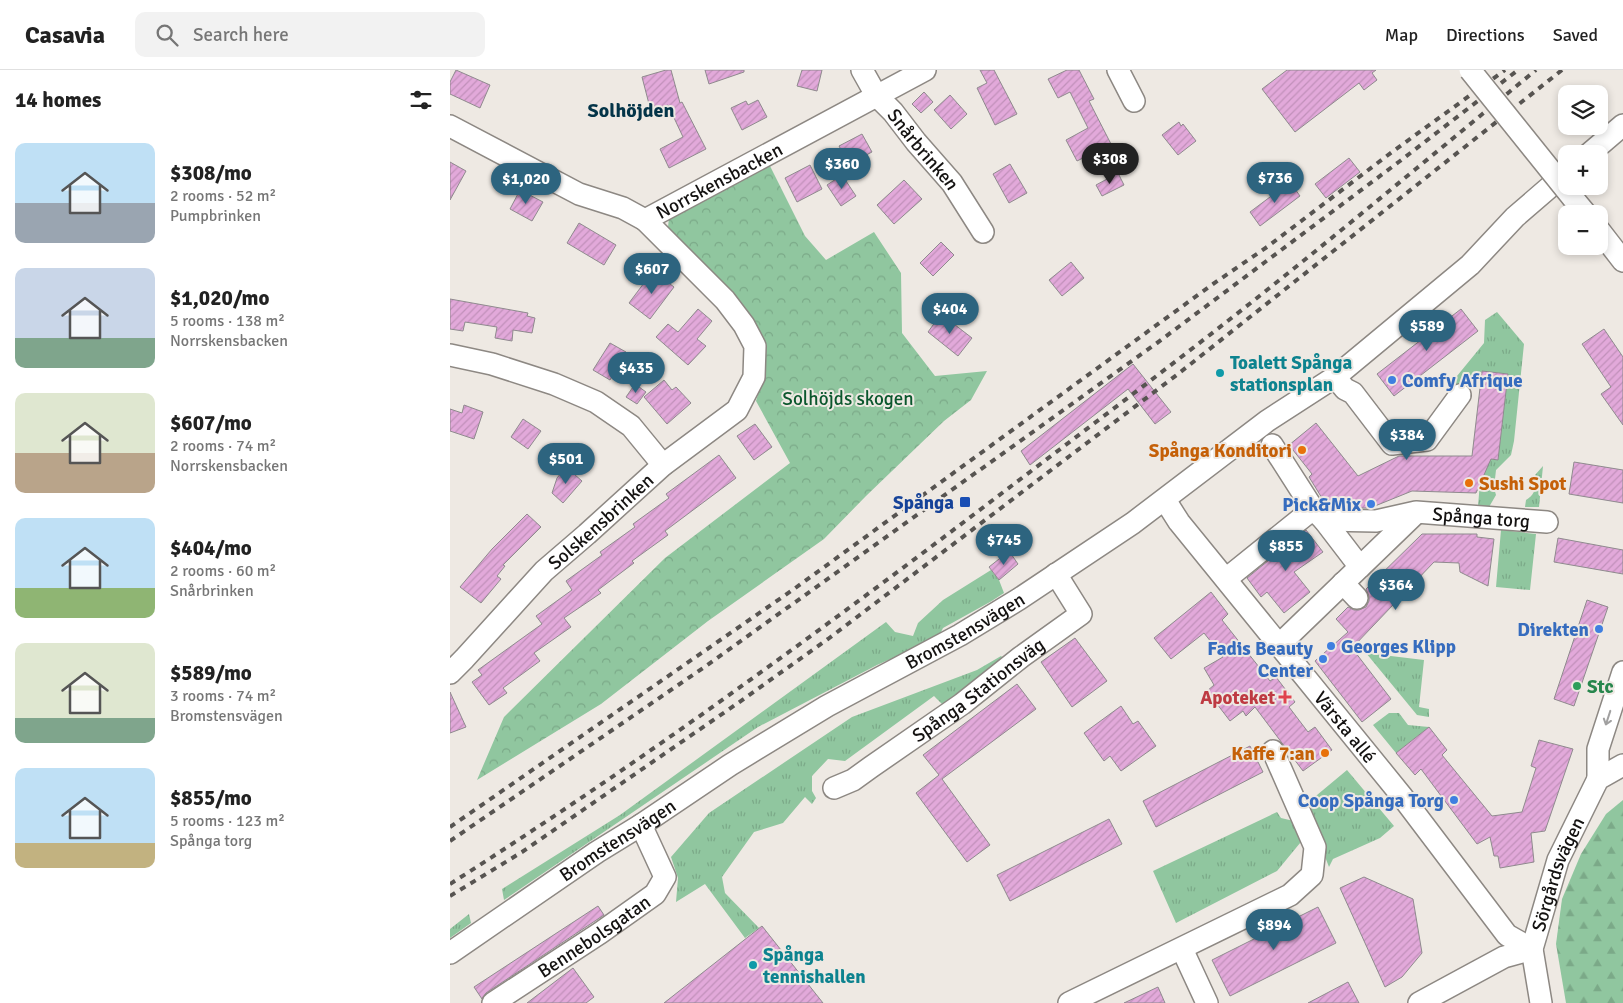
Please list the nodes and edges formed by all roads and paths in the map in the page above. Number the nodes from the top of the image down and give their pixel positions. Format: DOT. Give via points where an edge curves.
graph roads {
  1 [pos="862,70"];
  2 [pos="925,70"];
  3 [pos="1118,70"];
  4 [pos="1470,70"];
  5 [pos="876,95"];
  6 [pos="1134,101"];
  7 [pos="450,126"];
  8 [pos="1621,129"];
  9 [pos="1601,145"];
  10 [pos="1558,180"];
  11 [pos="1579,205"];
  12 [pos="645,220"];
  13 [pos="983,232"];
  14 [pos="1608,242"];
  15 [pos="1623,261"];
  16 [pos="450,355"];
  17 [pos="754,377"];
  18 [pos="1335,377"];
  19 [pos="1460,395"];
  20 [pos="1272,445"];
  21 [pos="663,465"];
  22 [pos="1165,500"];
  23 [pos="1416,512"];
  24 [pos="1318,514"];
  25 [pos="1547,522"];
  26 [pos="1360,567"];
  27 [pos="1056,574"];
  28 [pos="1226,579"];
  29 [pos="1279,645"];
  30 [pos="1623,672"];
  31 [pos="450,673"];
  32 [pos="1273,751"];
  33 [pos="1623,765"];
  34 [pos="1598,779"];
  35 [pos="834,788"];
  36 [pos="641,825"];
  37 [pos="1182,949"];
  38 [pos="1532,949"];
  39 [pos="450,953"];
  40 [pos="493,1003"];
  41 [pos="1069,1003"];
  42 [pos="1207,1003"];
  43 [pos="1419,1003"];
  44 [pos="1540,1003"];
  1 -- 5 [label="street, Snårbrinken"];
  2 -- 5 [label="street, Norrskensbacken"];
  3 -- 6 [label="street"];
  4 -- 11 [label="street, bridge"];
  5 -- 12 [label="street, Norrskensbacken"];
  5 -- 13 [label="street, Snårbrinken" via="952,183"];
  7 -- 12 [label="street, Norrskensbacken" via="579,194 623,208"];
  8 -- 9 [label="street"];
  10 -- 18 [label="street, Bromstensvägen" via="1515,217 1470,265"];
  12 -- 17 [label="street, Norrskensbacken" via="724,300 744,325 755,346"];
  14 -- 15 [label="street"];
  16 -- 21 [label="street" via="492,364 596,402 631,426"];
  17 -- 21 [label="street, Solskensbrinken" via="737,410"];
  18 -- 19 [label="street" via="1345,390 1353,393 1392,444 1427,440"];
  18 -- 22 [label="street, Bromstensvägen" via="1267,421"];
  20 -- 24 [label="street"];
  21 -- 31 [label="street, Solskensbrinken" via="544,571"];
  22 -- 27 [label="street, Bromstensvägen"];
  22 -- 28 [label="street, Värsta allé" via="1178,522"];
  23 -- 24 [label="street, Spånga torg" via="1376,521"];
  23 -- 25 [label="street, Spånga torg"];
  23 -- 26 [label="street, Spånga torg"];
  24 -- 26 [label="street"];
  24 -- 28 [label="street"];
  26 -- 29 [label="street, Spånga torg" via="1350,590"];
  27 -- 35 [label="street, Spånga Stationsväg" via="1081,614 917,736 852,780"];
  27 -- 36 [label="street, Bromstensvägen" via="960,635 827,706 730,765"];
  28 -- 29 [label="street, Värsta allé"];
  29 -- 38 [label="street, Värsta allé" via="1401,795 1507,935"];
  30 -- 34 [label="street, one-way" via="1598,749"];
  32 -- 37 [label="street" via="1315,847 1312,875 1290,896"];
  33 -- 34 [label="street"];
  34 -- 38 [label="street, Sörgårdsvägen" via="1558,860"];
  36 -- 39 [label="street, Bromstensvägen"];
  36 -- 40 [label="street, Bennebolsgatan" via="665,877 655,894"];
  37 -- 41 [label="street"];
  37 -- 42 [label="street"];
  38 -- 43 [label="street" via="1504,956"];
  38 -- 44 [label="street, Sörgårdsvägen"];
}
